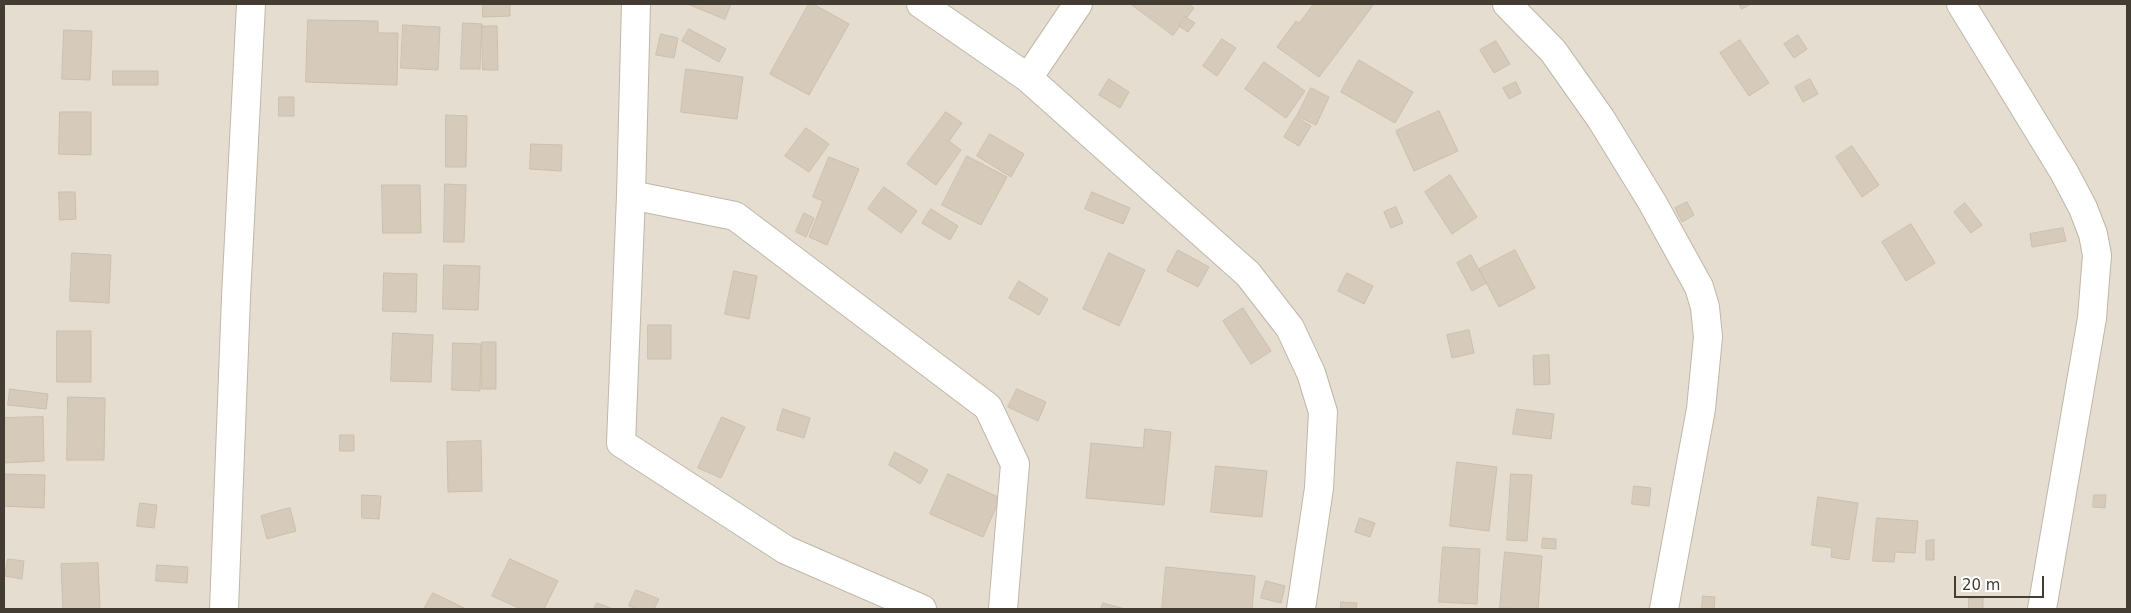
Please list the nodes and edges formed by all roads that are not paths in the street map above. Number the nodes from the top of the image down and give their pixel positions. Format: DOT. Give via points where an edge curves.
graph roads {
  1 [pos="251,4"];
  2 [pos="636,4"];
  3 [pos="921,4"];
  4 [pos="1078,4"];
  5 [pos="1507,4"];
  6 [pos="1961,4"];
  7 [pos="1028,78"];
  8 [pos="631,194"];
  9 [pos="224,609"];
  10 [pos="922,609"];
  11 [pos="1002,609"];
  12 [pos="1301,609"];
  13 [pos="1664,609"];
  14 [pos="2042,609"];
  1 -- 9 [label="street"];
  2 -- 8 [label="street"];
  3 -- 7 [label="street"];
  4 -- 7 [label="street"];
  5 -- 13 [label="street" via="1553,51 1601,119 1652,202 1699,287 1705,307 1708,337 1701,409"];
  6 -- 14 [label="street" via="2064,172 2083,208 2097,255 2092,318"];
  7 -- 12 [label="street" via="1248,274 1290,328 1311,373 1323,412 1319,488"];
  8 -- 10 [label="street" via="621,443 786,550"];
  8 -- 11 [label="street" via="735,216 988,407 1015,464"];
}
